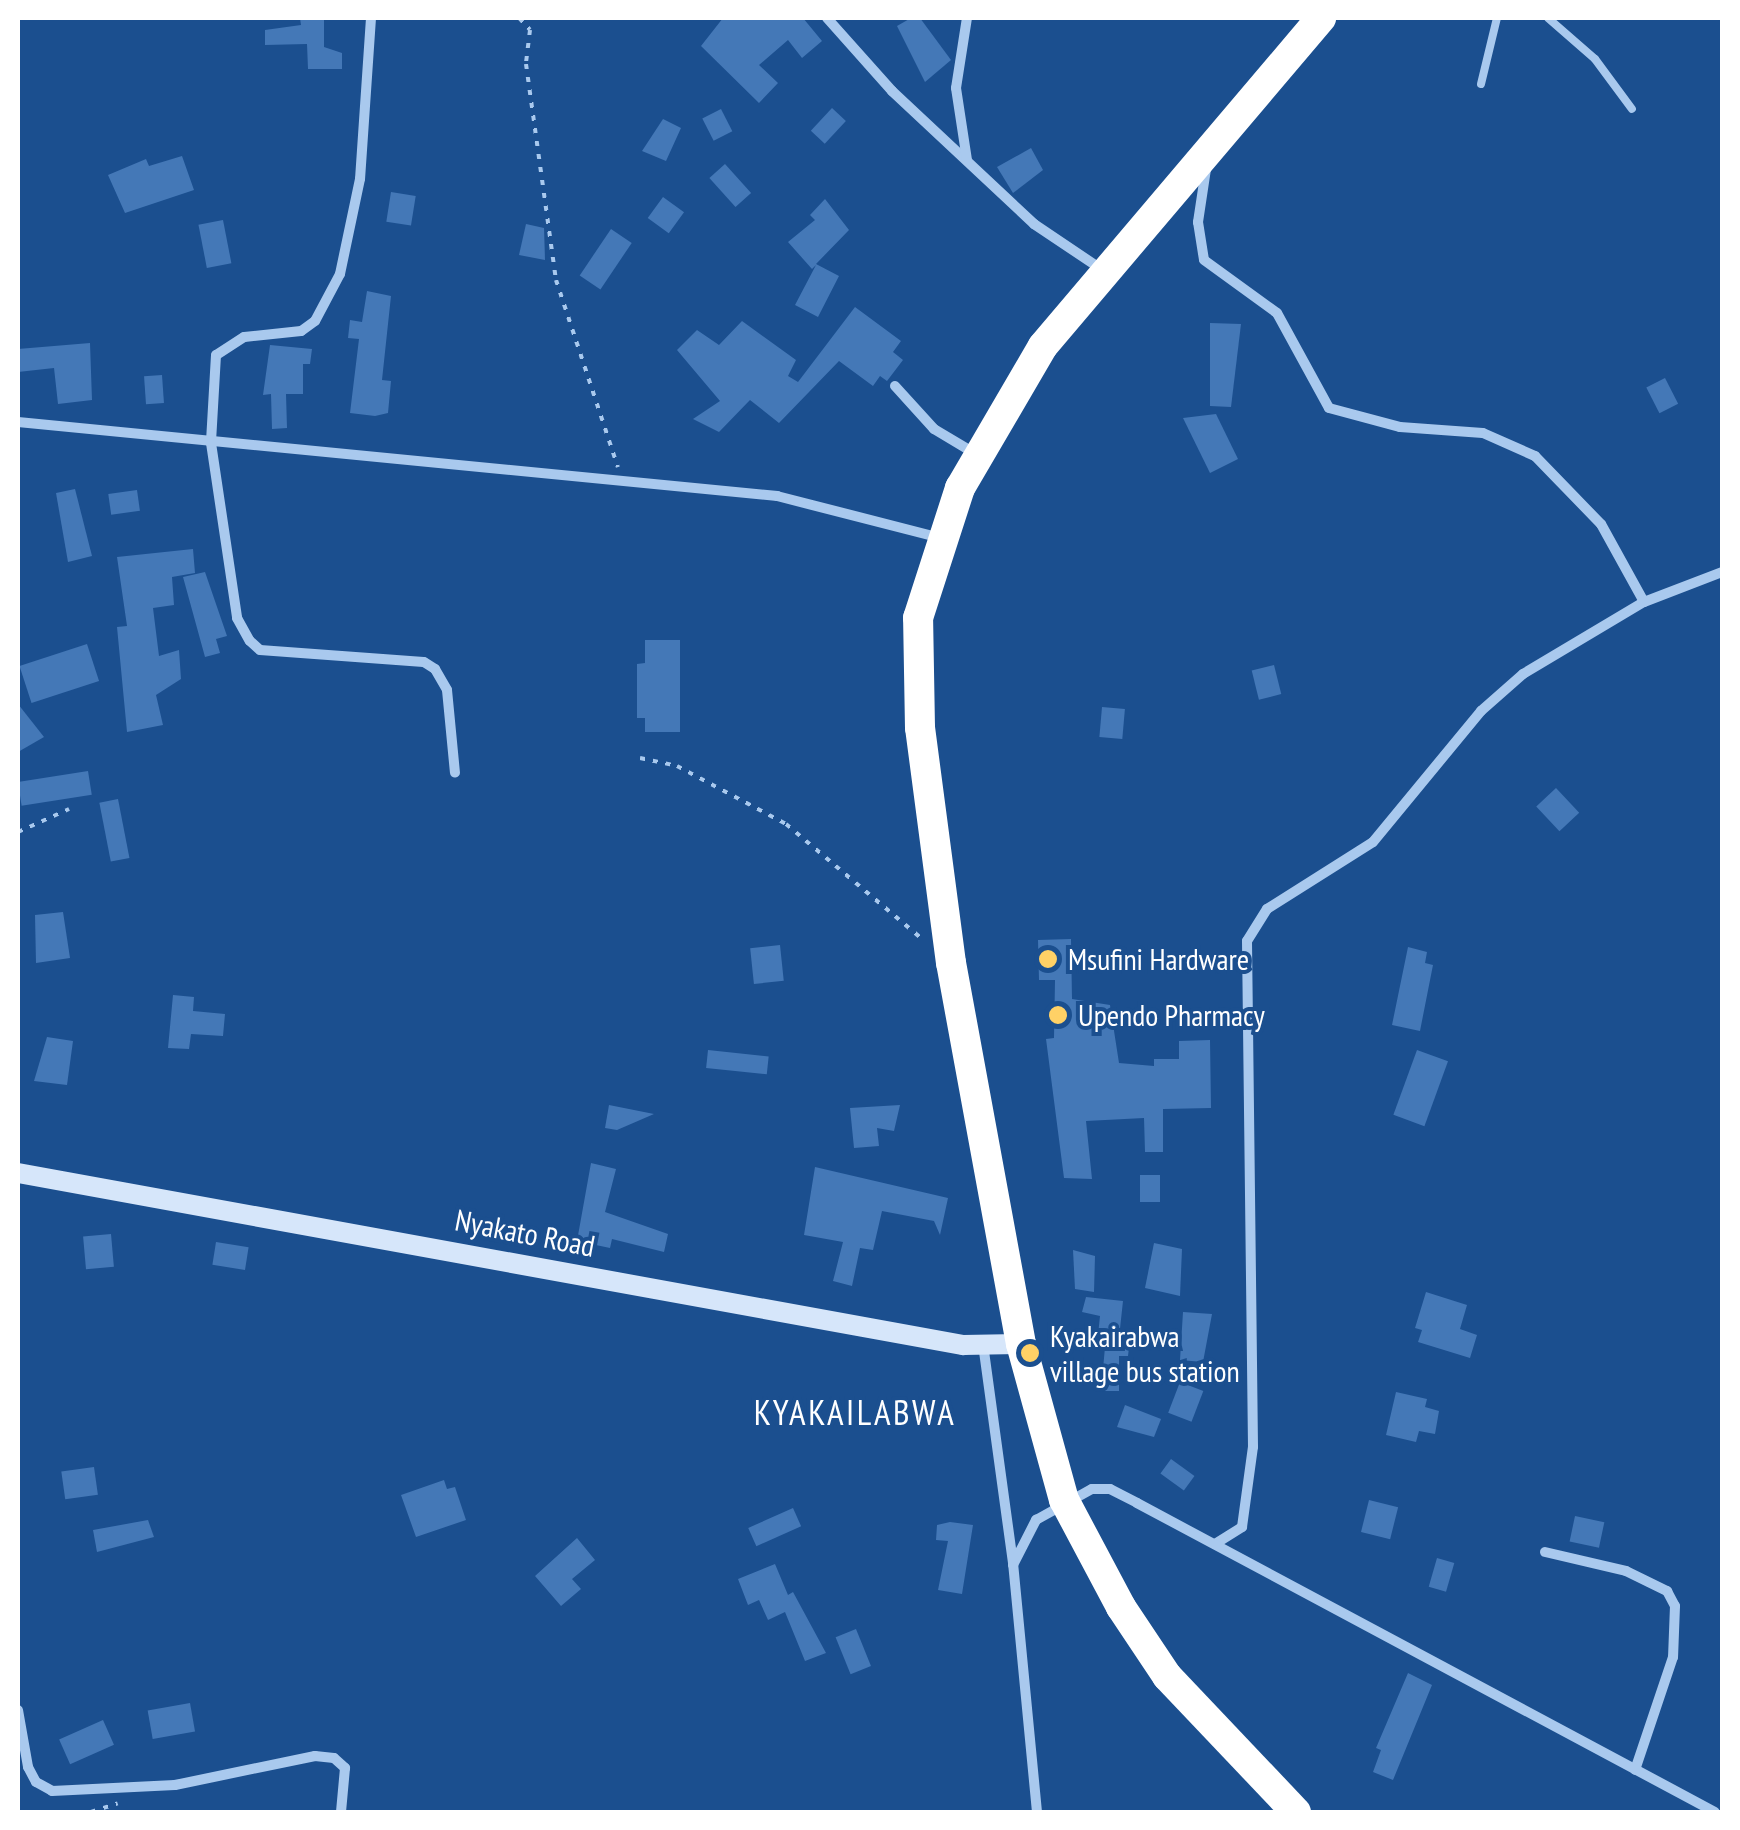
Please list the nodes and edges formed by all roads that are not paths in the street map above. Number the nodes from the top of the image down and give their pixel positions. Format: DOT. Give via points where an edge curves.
graph roads {
  1 [pos="371,18"];
  2 [pos="827,18"];
  3 [pos="968,18"];
  4 [pos="1321,18"];
  5 [pos="1496,18"];
  6 [pos="1548,18"];
  7 [pos="1481,84"];
  8 [pos="1632,109"];
  9 [pos="1208,156"];
  10 [pos="968,161"];
  11 [pos="1102,270"];
  12 [pos="895,386"];
  13 [pos="18,422"];
  14 [pos="211,443"];
  15 [pos="977,454"];
  16 [pos="940,538"];
  17 [pos="1722,572"];
  18 [pos="1644,602"];
  19 [pos="455,773"];
  20 [pos="18,1172"];
  21 [pos="983,1344"];
  22 [pos="1021,1344"];
  23 [pos="1064,1500"];
  24 [pos="1214,1544"];
  25 [pos="1545,1552"];
  26 [pos="1014,1565"];
  27 [pos="18,1710"];
  28 [pos="1635,1770"];
  29 [pos="341,1812"];
  30 [pos="1037,1812"];
  31 [pos="1296,1812"];
  32 [pos="1715,1812"];
  1 -- 14 [label="street" via="360,179 340,274 315,321 301,330 244,337 216,356"];
  2 -- 10 [label="street" via="853,52"];
  3 -- 10 [label="street" via="956,88"];
  4 -- 9 [label="highway"];
  5 -- 7 [label="lane"];
  6 -- 8 [label="lane" via="1595,58"];
  9 -- 11 [label="highway"];
  9 -- 18 [label="street" via="1198,222 1204,260 1278,312 1329,408 1400,426 1483,433 1535,456 1600,524"];
  10 -- 11 [label="street" via="1034,224"];
  11 -- 15 [label="highway" via="1042,346"];
  12 -- 15 [label="street" via="934,429"];
  13 -- 14 [label="street"];
  14 -- 16 [label="street" via="778,496"];
  14 -- 19 [label="street" via="237,618 250,641 260,650 385,658 435,669 446,690"];
  15 -- 16 [label="highway"];
  16 -- 22 [label="highway" via="918,618 920,710 951,963"];
  17 -- 18 [label="street"];
  18 -- 24 [label="street" via="1523,674 1482,711 1372,842 1266,909 1247,942 1253,1446 1242,1527"];
  20 -- 21 [label="street, Nyakato Road"];
  21 -- 22 [label="street, Nyakato Road"];
  21 -- 26 [label="street"];
  22 -- 23 [label="highway"];
  23 -- 24 [label="street" via="1110,1489"];
  23 -- 26 [label="street" via="1036,1520"];
  23 -- 31 [label="highway" via="1120,1607 1168,1676"];
  24 -- 28 [label="street"];
  25 -- 28 [label="street" via="1626,1571 1667,1591 1676,1606 1672,1657"];
  26 -- 30 [label="street"];
  27 -- 29 [label="street" via="28,1766 36,1782 52,1791 174,1784 316,1756 334,1758 345,1768"];
  28 -- 32 [label="street"];
}
